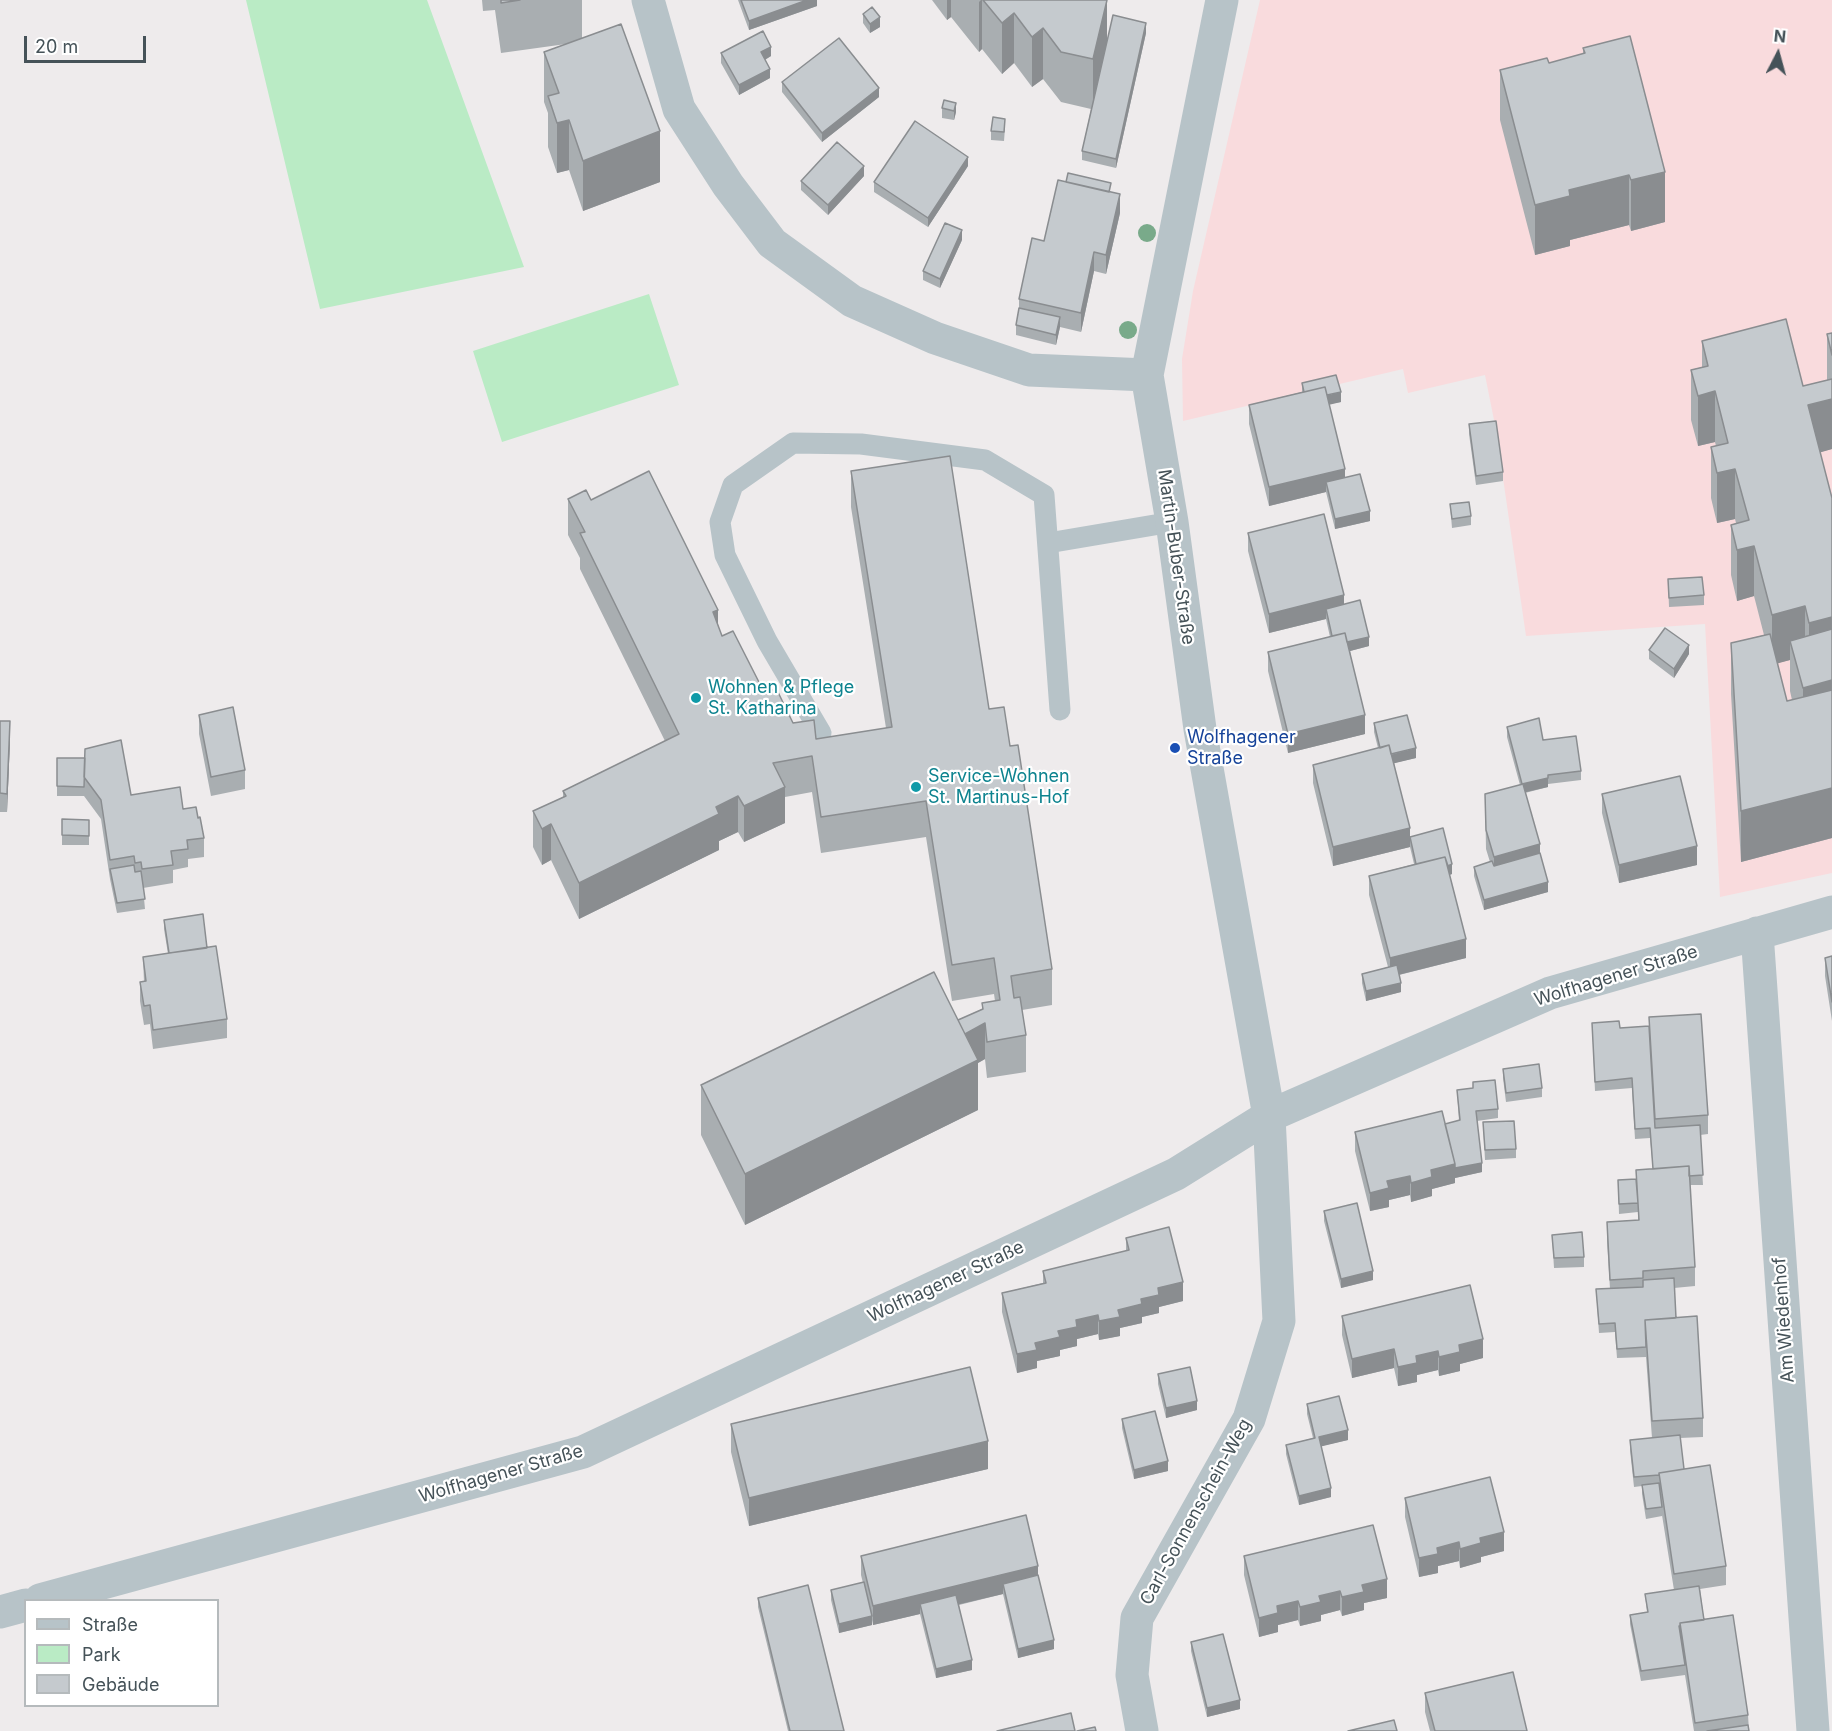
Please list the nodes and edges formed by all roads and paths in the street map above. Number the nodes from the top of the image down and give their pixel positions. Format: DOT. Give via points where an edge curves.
graph roads {
  1 [pos="648,0"];
  2 [pos="1222,0"];
  3 [pos="1147,375"];
  4 [pos="1172,522"];
  5 [pos="1047,543"];
  6 [pos="1060,710"];
  7 [pos="821,733"];
  8 [pos="1832,912"];
  9 [pos="1757,933"];
  10 [pos="1269,1116"];
  11 [pos="44,1599"];
  12 [pos="24,1605"];
  13 [pos="0,1611"];
  14 [pos="1819,1716"];
  15 [pos="1142,1731"];
  1 -- 3 [label="street" via="679,109 728,185 772,243 852,301 935,338 1029,370"];
  2 -- 3 [label="street, Martin-Buber-Straße"];
  3 -- 4 [label="street, Martin-Buber-Straße"];
  4 -- 5 [label="lane"];
  4 -- 10 [label="street, Martin-Buber-Straße" via="1199,722"];
  5 -- 6 [label="lane"];
  5 -- 7 [label="lane" via="1044,495 985,460 861,444 793,443 733,485 720,522 725,555 766,640"];
  8 -- 9 [label="street, Wolfhagener Straße"];
  9 -- 10 [label="street, Wolfhagener Straße" via="1550,993"];
  9 -- 14 [label="street, Am Wiedenhof"];
  10 -- 11 [label="street, Wolfhagener Straße" via="1176,1174 583,1452"];
  10 -- 15 [label="street, Carl-Sonnenschein-Weg" via="1279,1321 1249,1419 1137,1618 1132,1675"];
  12 -- 13 [label="street"];
}
